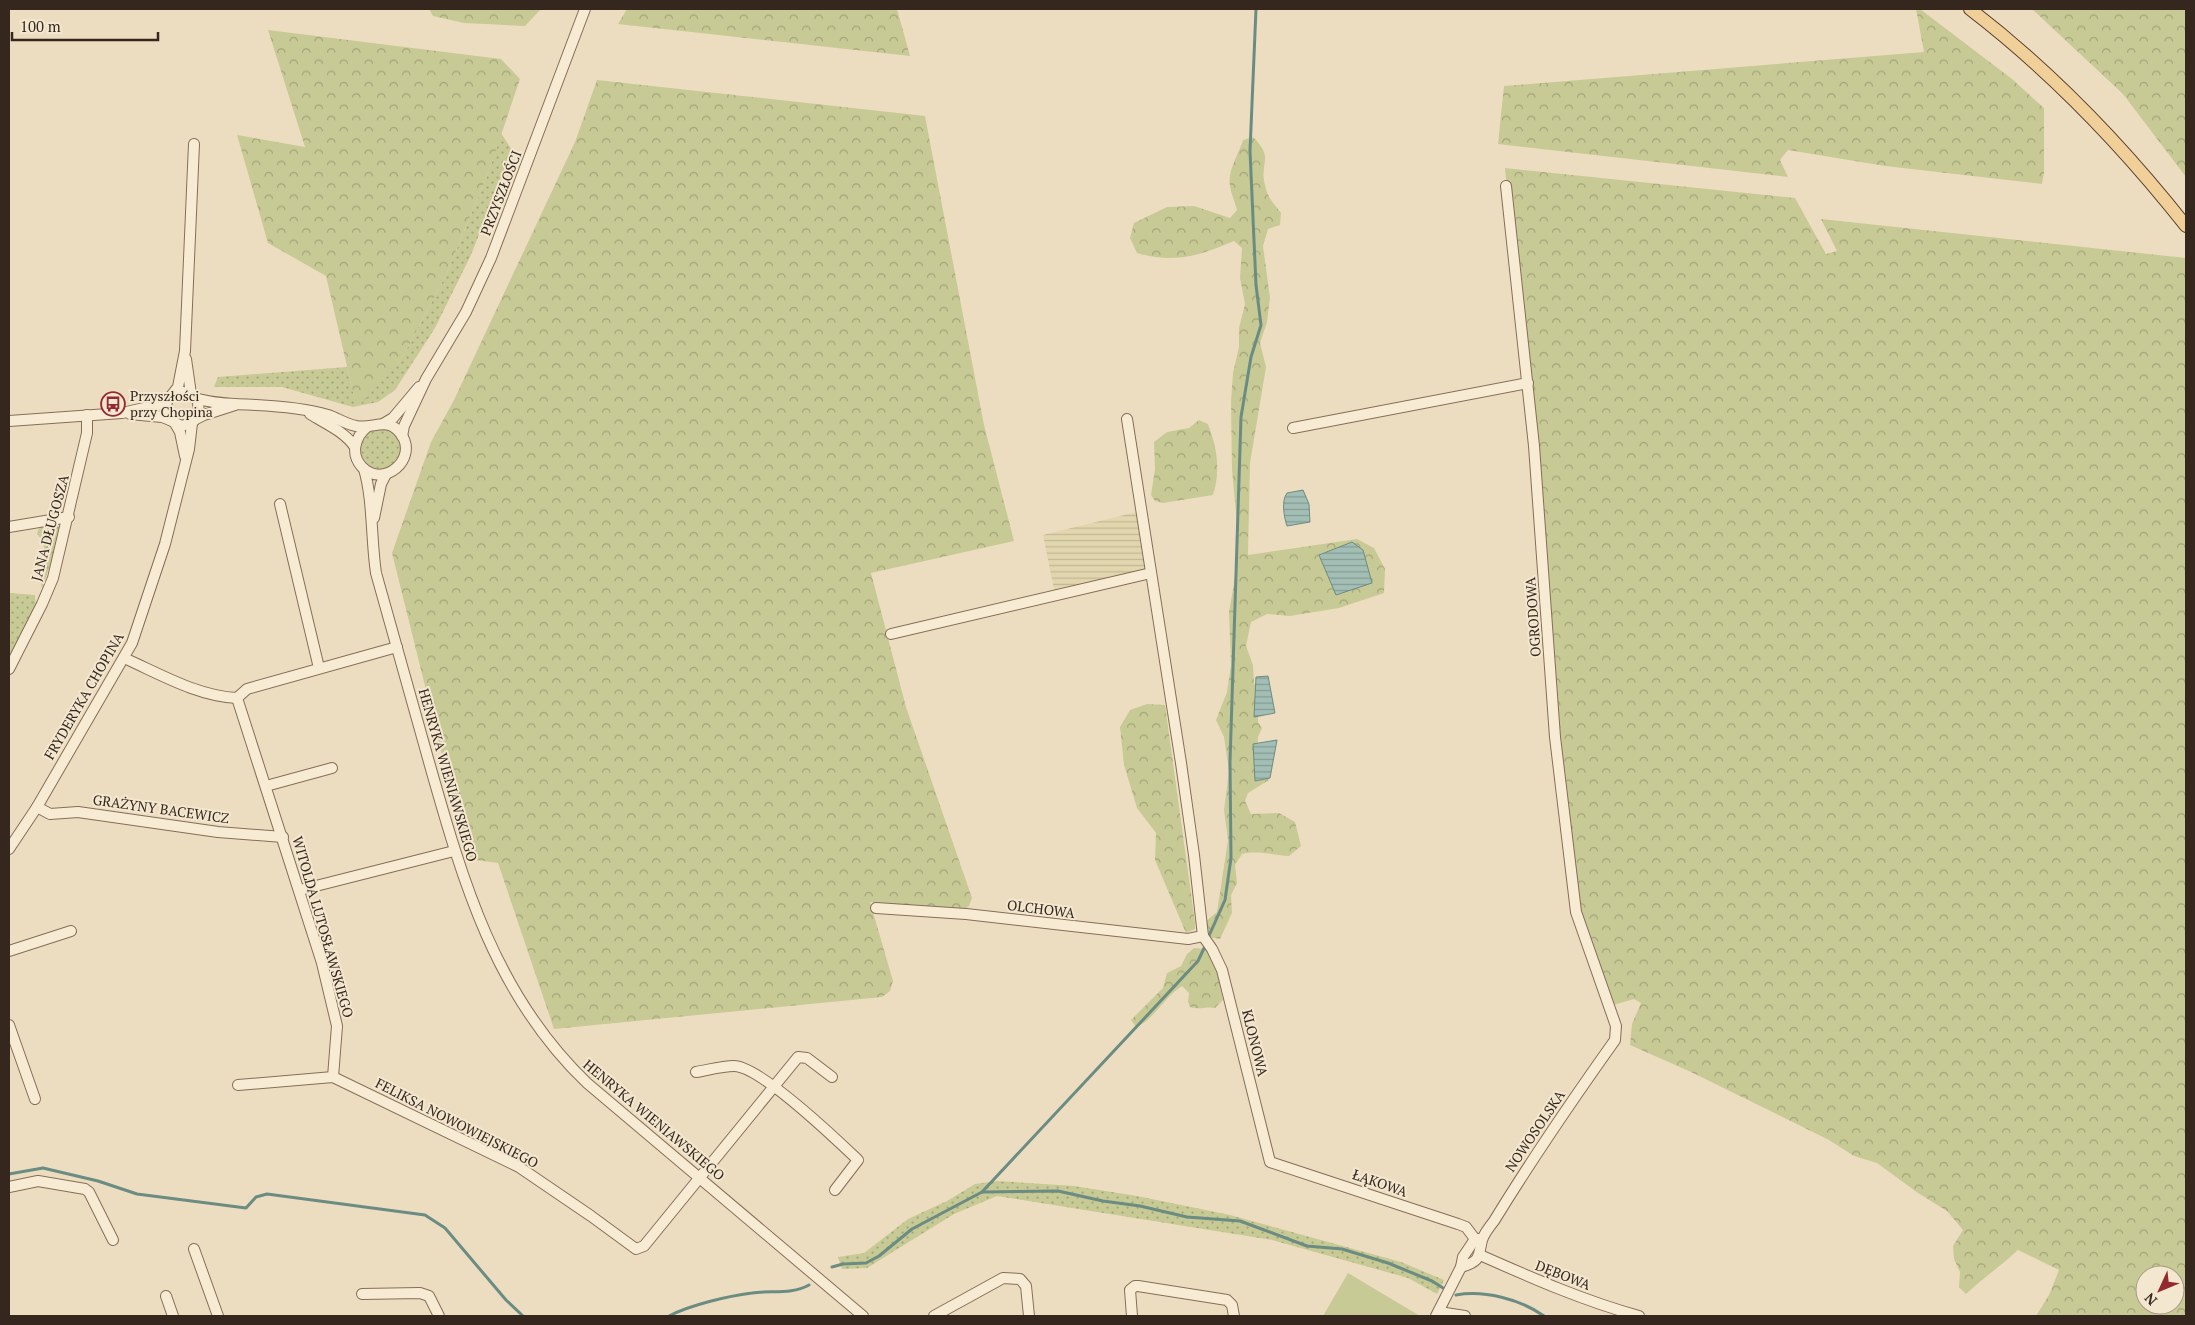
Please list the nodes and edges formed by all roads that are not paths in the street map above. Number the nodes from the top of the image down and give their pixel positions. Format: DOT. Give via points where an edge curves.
graph roads {
  1 [pos="585,9"];
  2 [pos="1970,9"];
  3 [pos="194,144"];
  4 [pos="1506,186"];
  5 [pos="2186,226"];
  6 [pos="185,350"];
  7 [pos="426,379"];
  8 [pos="1528,383"];
  9 [pos="193,396"];
  10 [pos="171,397"];
  11 [pos="240,404"];
  12 [pos="304,412"];
  13 [pos="122,413"];
  14 [pos="87,415"];
  15 [pos="1127,419"];
  16 [pos="9,421"];
  17 [pos="194,421"];
  18 [pos="173,422"];
  19 [pos="382,424"];
  20 [pos="367,427"];
  21 [pos="1293,428"];
  22 [pos="402,436"];
  23 [pos="355,447"];
  24 [pos="186,460"];
  25 [pos="364,469"];
  26 [pos="386,474"];
  27 [pos="280,504"];
  28 [pos="69,517"];
  29 [pos="9,527"];
  30 [pos="371,531"];
  31 [pos="1151,573"];
  32 [pos="891,634"];
  33 [pos="397,647"];
  34 [pos="124,658"];
  35 [pos="319,668"];
  36 [pos="9,669"];
  37 [pos="237,698"];
  38 [pos="332,768"];
  39 [pos="266,786"];
  40 [pos="37,806"];
  41 [pos="283,837"];
  42 [pos="9,849"];
  43 [pos="454,851"];
  44 [pos="300,890"];
  45 [pos="876,908"];
  46 [pos="71,931"];
  47 [pos="1203,936"];
  48 [pos="9,951"];
  49 [pos="9,1025"];
  50 [pos="1615,1040"];
  51 [pos="696,1072"];
  52 [pos="832,1076"];
  53 [pos="333,1077"];
  54 [pos="238,1085"];
  55 [pos="774,1087"];
  56 [pos="35,1099"];
  57 [pos="1270,1162"];
  58 [pos="701,1178"];
  59 [pos="9,1187"];
  60 [pos="835,1190"];
  61 [pos="1478,1239"];
  62 [pos="113,1240"];
  63 [pos="194,1249"];
  64 [pos="1480,1255"];
  65 [pos="1461,1268"];
  66 [pos="362,1294"];
  67 [pos="166,1296"];
  68 [pos="1438,1314"];
  69 [pos="173,1316"];
  70 [pos="218,1316"];
  71 [pos="439,1316"];
  72 [pos="863,1316"];
  73 [pos="934,1316"];
  74 [pos="1029,1316"];
  75 [pos="1132,1316"];
  76 [pos="1234,1316"];
  77 [pos="1465,1316"];
  78 [pos="1639,1316"];
  1 -- 7 [label="street, PRZYSZŁOŚCI" via="491,258 466,312"];
  2 -- 5 [label="main road" via="2003,34 2079,103 2121,147"];
  3 -- 6 [label="street"];
  4 -- 8 [label="street, OGRODOWA"];
  6 -- 9 [label="street"];
  6 -- 10 [label="street" via="178,387"];
  7 -- 19 [label="street, PRZYSZŁOŚCI" via="393,418"];
  7 -- 22 [label="street, PRZYSZŁOŚCI"];
  8 -- 21 [label="street"];
  8 -- 50 [label="street, OGRODOWA" via="1555,737 1576,912 1616,1026"];
  9 -- 10 [label="street" via="179,392"];
  9 -- 11 [label="street"];
  9 -- 17 [label="street" via="200,406"];
  10 -- 13 [label="street" via="162,404"];
  10 -- 18 [label="street" via="166,412"];
  11 -- 12 [label="street"];
  11 -- 17 [label="street"];
  12 -- 20 [label="street"];
  12 -- 23 [label="street" via="339,431"];
  13 -- 14 [label="street"];
  13 -- 18 [label="street" via="162,417"];
  14 -- 16 [label="street"];
  14 -- 28 [label="street, JANA DŁUGOSZA" via="87,433"];
  15 -- 31 [label="street"];
  17 -- 18 [label="street" via="181,426"];
  17 -- 24 [label="street, FRYDERYKA CHOPINA"];
  18 -- 24 [label="street, FRYDERYKA CHOPINA" via="180,432"];
  19 -- 20 [label="street"];
  19 -- 22 [label="street" via="390,425"];
  20 -- 23 [label="street" via="361,432"];
  22 -- 26 [label="street" via="406,443 404,459 394,471"];
  23 -- 25 [label="street"];
  24 -- 34 [label="street, FRYDERYKA CHOPINA" via="165,544"];
  25 -- 26 [label="street" via="378,475"];
  25 -- 30 [label="street, HENRYKA WIENIAWSKIEGO"];
  26 -- 30 [label="street, HENRYKA WIENIAWSKIEGO"];
  27 -- 35 [label="street"];
  28 -- 29 [label="street"];
  28 -- 36 [label="street, JANA DŁUGOSZA" via="53,578"];
  30 -- 33 [label="street, HENRYKA WIENIAWSKIEGO" via="376,573"];
  31 -- 32 [label="street"];
  31 -- 47 [label="street" via="1194,855"];
  33 -- 35 [label="street"];
  33 -- 43 [label="street, HENRYKA WIENIAWSKIEGO"];
  34 -- 37 [label="street" via="218,697"];
  34 -- 40 [label="street, FRYDERYKA CHOPINA"];
  35 -- 37 [label="street" via="247,689"];
  37 -- 39 [label="street, WITOLDA LUTOSŁAWSKIEGO"];
  38 -- 39 [label="street"];
  39 -- 41 [label="street, WITOLDA LUTOSŁAWSKIEGO"];
  40 -- 41 [label="street, GRAŻYNY BACEWICZ" via="50,814 78,812 218,832"];
  40 -- 42 [label="street, FRYDERYKA CHOPINA"];
  41 -- 44 [label="street, WITOLDA LUTOSŁAWSKIEGO"];
  43 -- 44 [label="street"];
  43 -- 58 [label="street, HENRYKA WIENIAWSKIEGO" via="497,960 524,1009 546,1040 602,1096"];
  44 -- 53 [label="street, WITOLDA LUTOSŁAWSKIEGO" via="337,1026"];
  45 -- 47 [label="street, OLCHOWA" via="966,914 1188,939"];
  46 -- 48 [label="street"];
  47 -- 57 [label="street, KLONOWA" via="1222,970"];
  49 -- 56 [label="street"];
  50 -- 61 [label="street, NOWOSOLSKA"];
  51 -- 55 [label="street" via="736,1066 751,1071"];
  52 -- 55 [label="street" via="806,1058 798,1057"];
  53 -- 54 [label="street"];
  53 -- 58 [label="street, FELIKSA NOWOWIEJSKIEGO" via="519,1167 636,1249 644,1246"];
  55 -- 58 [label="street"];
  55 -- 60 [label="street" via="858,1160"];
  57 -- 61 [label="street, ŁĄKOWA" via="1458,1224"];
  58 -- 72 [label="street, HENRYKA WIENIAWSKIEGO"];
  59 -- 62 [label="street" via="38,1181 85,1188"];
  61 -- 64 [label="street, NOWOSOLSKA"];
  61 -- 65 [label="street, NOWOSOLSKA" via="1463,1256"];
  63 -- 70 [label="street"];
  64 -- 65 [label="street, NOWOSOLSKA"];
  64 -- 78 [label="street, DĘBOWA" via="1606,1307"];
  65 -- 68 [label="street, NOWOSOLSKA"];
  66 -- 71 [label="street" via="420,1293 429,1296"];
  67 -- 69 [label="street"];
  68 -- 77 [label="street"];
  73 -- 74 [label="street" via="1003,1278 1020,1279 1026,1286"];
  75 -- 76 [label="street" via="1130,1290 1138,1286 1227,1300 1232,1305"];
}
